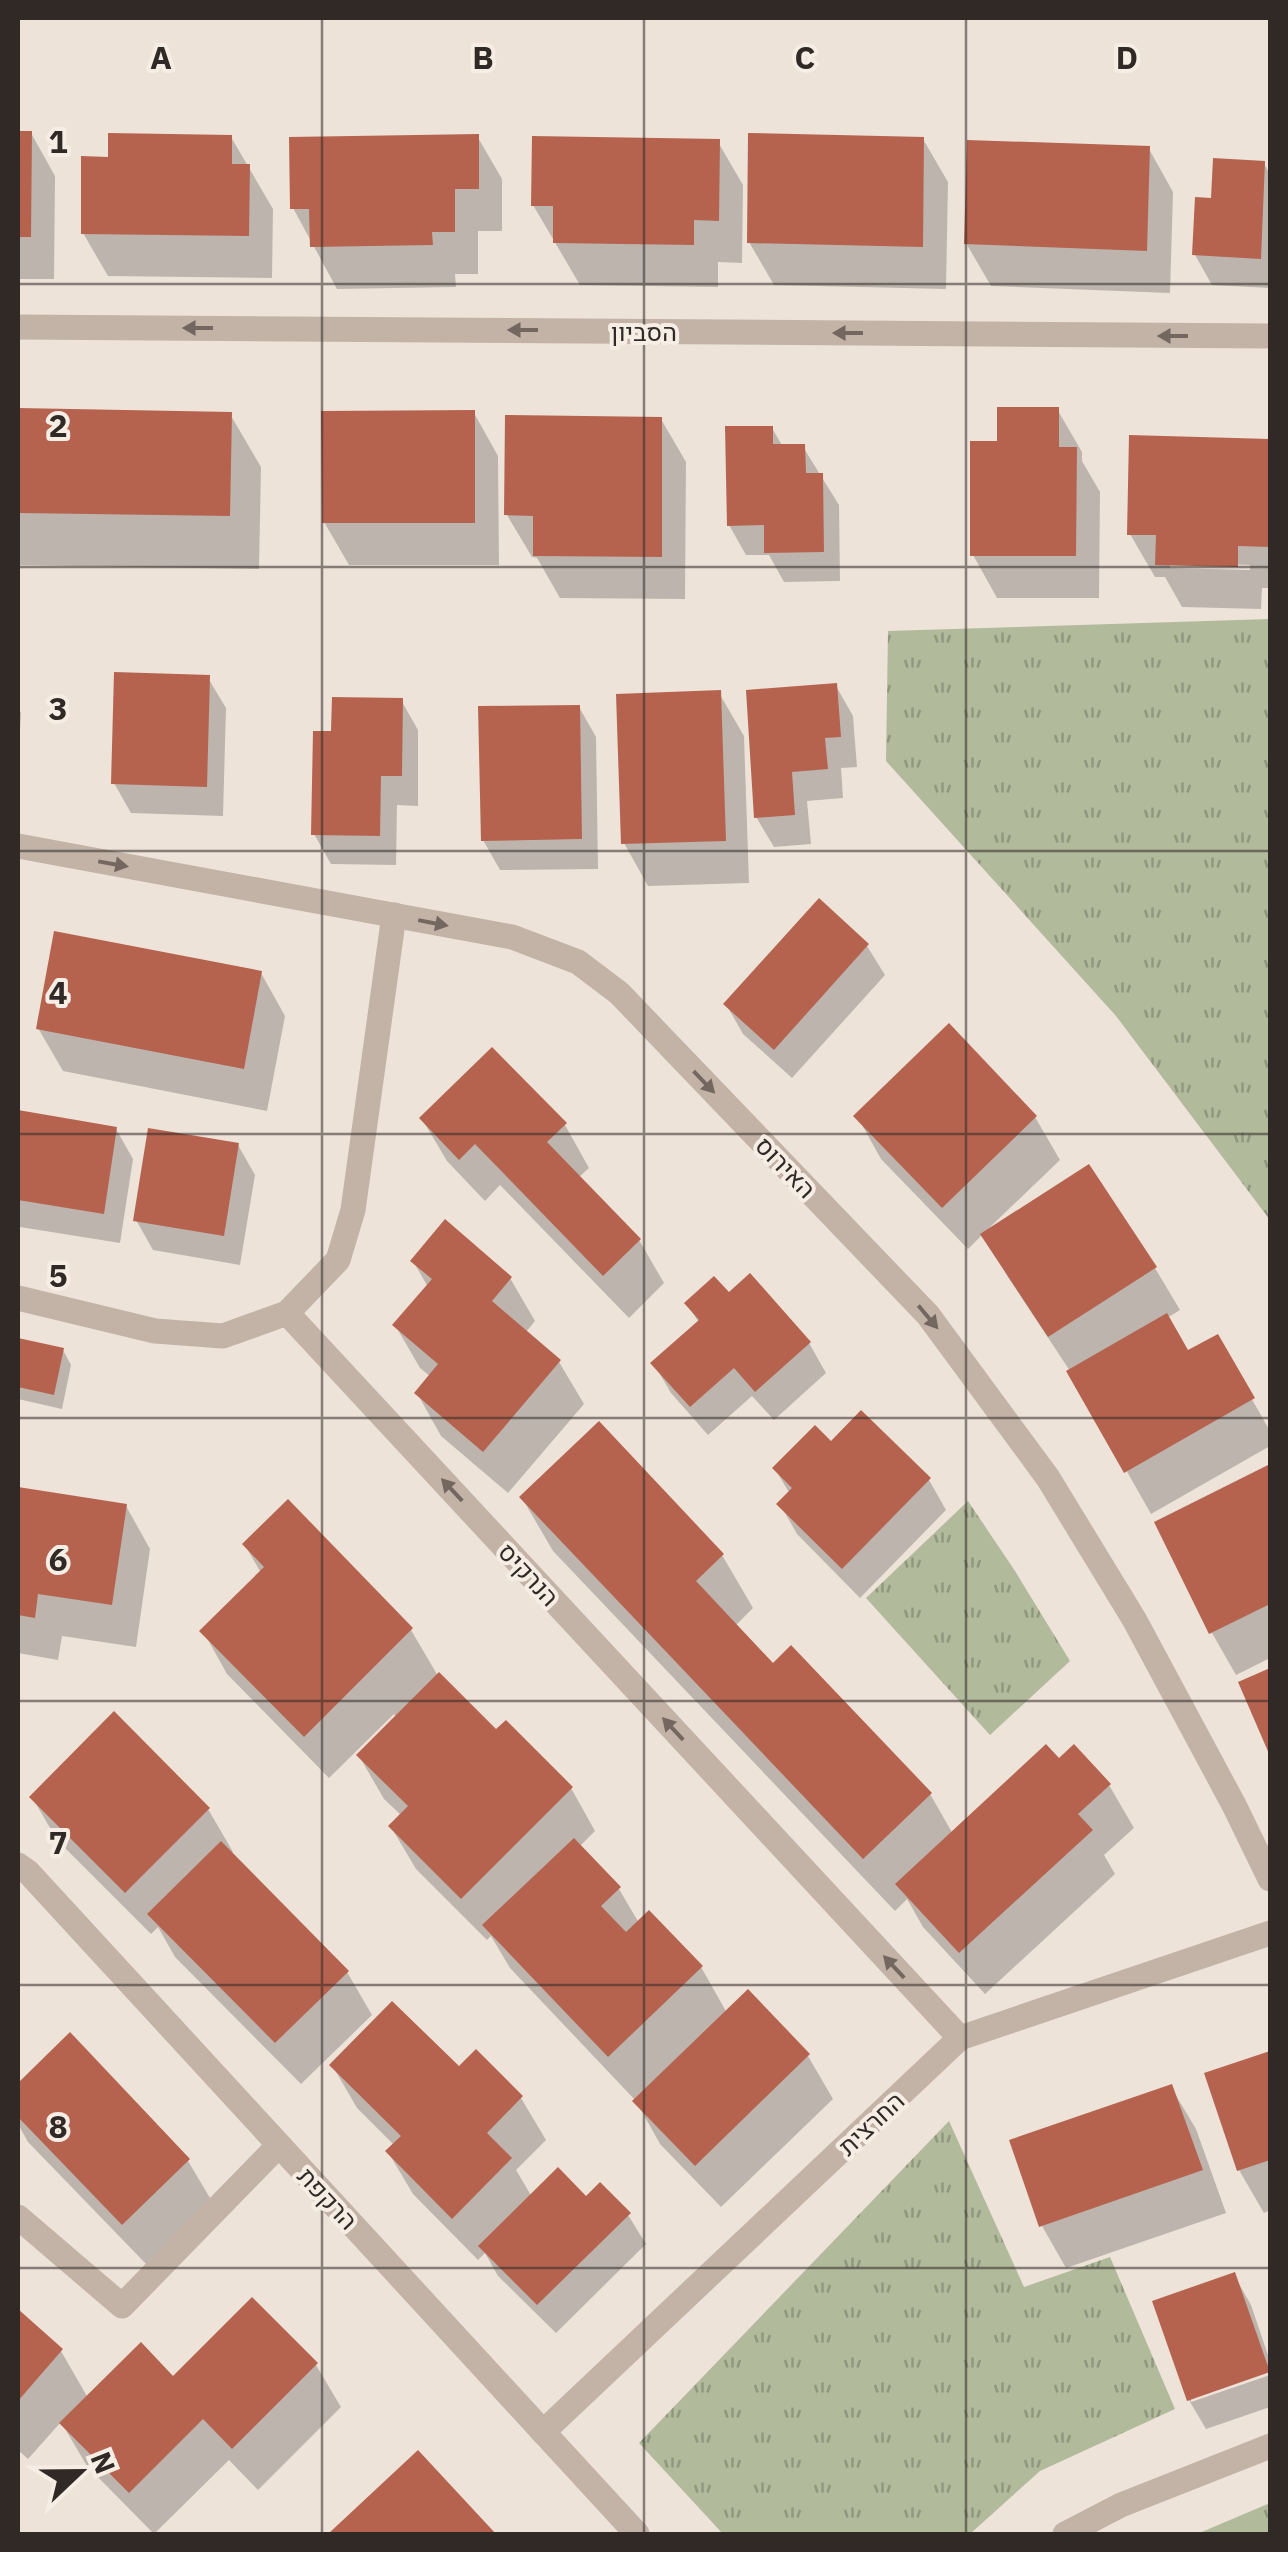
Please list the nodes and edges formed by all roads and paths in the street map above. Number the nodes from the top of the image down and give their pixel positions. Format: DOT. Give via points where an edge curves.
graph roads {
  1 [pos="18,326"];
  2 [pos="1270,336"];
  3 [pos="18,846"];
  4 [pos="394,915"];
  5 [pos="18,1298"];
  6 [pos="287,1313"];
  7 [pos="18,1865"];
  8 [pos="1270,1880"];
  9 [pos="1270,1934"];
  10 [pos="960,2038"];
  11 [pos="279,2145"];
  12 [pos="18,2218"];
  13 [pos="544,2432"];
  14 [pos="1270,2446"];
  15 [pos="638,2534"];
  16 [pos="1065,2534"];
  2 -- 1 [label="street, הסביון, one-way"];
  3 -- 4 [label="street, האירוס, one-way"];
  4 -- 6 [label="street" via="354,1210 338,1260"];
  4 -- 8 [label="street, האירוס, one-way" via="512,937 578,962 619,993 928,1315 1048,1478 1134,1618"];
  5 -- 6 [label="street" via="154,1331 223,1336"];
  10 -- 6 [label="street, הנרקיס, one-way"];
  7 -- 11 [label="street, הרקפת"];
  9 -- 10 [label="street, החרצית"];
  10 -- 13 [label="street, החרצית"];
  11 -- 12 [label="street" via="122,2306"];
  11 -- 13 [label="street, הרקפת"];
  13 -- 15 [label="street, הרקפת"];
  14 -- 16 [label="street"];
}
